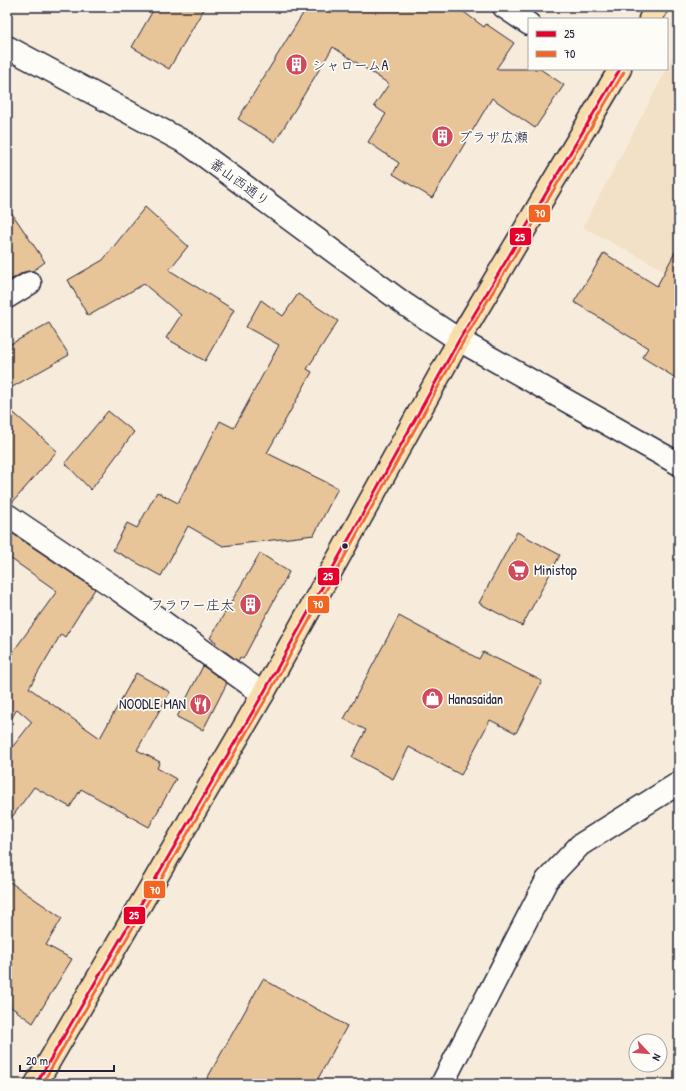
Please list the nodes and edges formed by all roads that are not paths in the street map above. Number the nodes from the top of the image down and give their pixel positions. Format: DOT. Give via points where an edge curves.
graph roads {
  1 [pos="504,7"];
  2 [pos="657,7"];
  3 [pos="651,18"];
  4 [pos="528,23"];
  5 [pos="7,47"];
  6 [pos="619,70"];
  7 [pos="30,283"];
  8 [pos="7,297"];
  9 [pos="459,340"];
  10 [pos="679,464"];
  11 [pos="7,515"];
  12 [pos="263,694"];
  13 [pos="679,783"];
  14 [pos="36,1084"];
  15 [pos="442,1084"];
  1 -- 4 [label="street"];
  2 -- 3 [label="highway"];
  5 -- 9 [label="street, 蕃山西通り" via="188,144 406,305"];
  6 -- 9 [label="highway"];
  7 -- 8 [label="street"];
  9 -- 10 [label="street, 蕃山西通り"];
  9 -- 12 [label="highway"];
  11 -- 12 [label="street"];
  12 -- 14 [label="highway"];
  13 -- 15 [label="street" via="580,845 547,880"];
}
